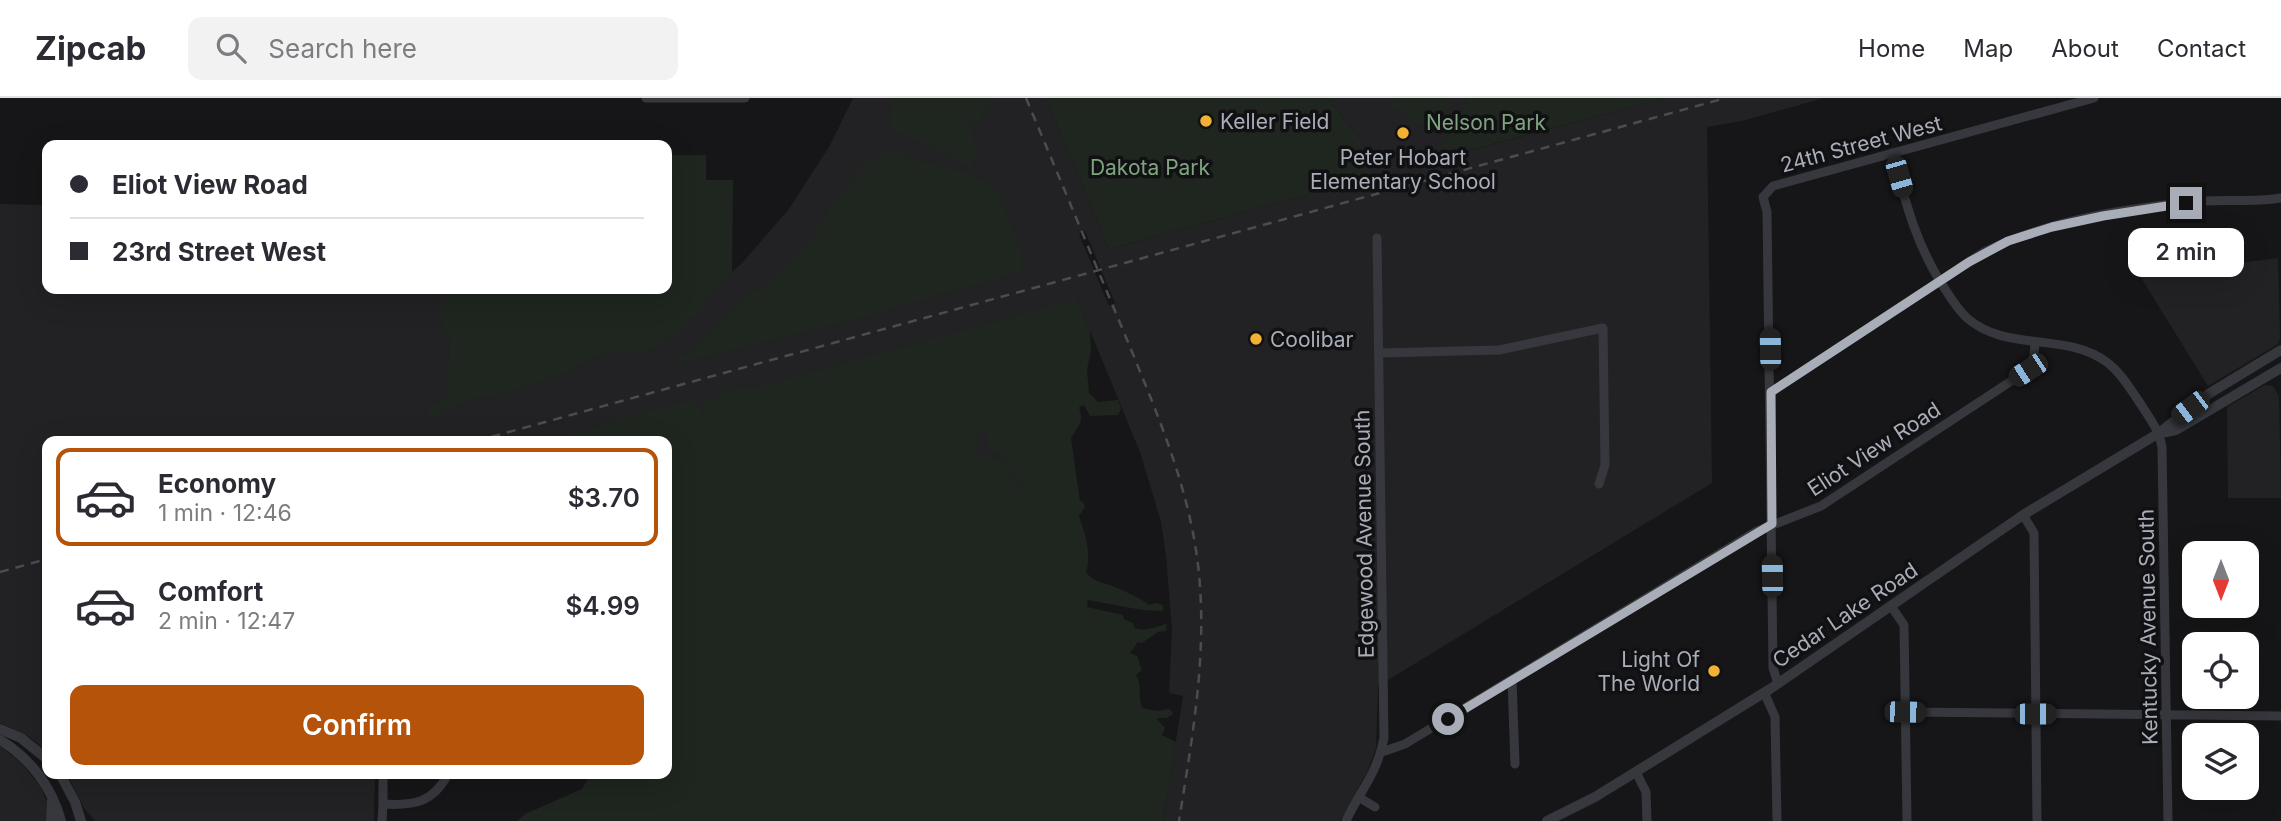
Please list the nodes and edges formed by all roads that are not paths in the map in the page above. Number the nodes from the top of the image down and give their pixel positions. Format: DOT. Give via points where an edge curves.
graph roads {
  1 [pos="646,98"];
  2 [pos="745,98"];
  3 [pos="2094,98"];
  4 [pos="1892,153"];
  5 [pos="2281,198"];
  6 [pos="1377,237"];
  7 [pos="1940,281"];
  8 [pos="2035,342"];
  9 [pos="2281,350"];
  10 [pos="1380,353"];
  11 [pos="2281,368"];
  12 [pos="1771,392"];
  13 [pos="2160,433"];
  14 [pos="1599,484"];
  15 [pos="2023,515"];
  16 [pos="1772,524"];
  17 [pos="1891,606"];
  18 [pos="1512,680"];
  19 [pos="1778,684"];
  20 [pos="1764,692"];
  21 [pos="1905,712"];
  22 [pos="2035,714"];
  23 [pos="2167,715"];
  24 [pos="2281,716"];
  25 [pos="0,729"];
  26 [pos="0,740"];
  27 [pos="1382,752"];
  28 [pos="42,755"];
  29 [pos="1515,764"];
  30 [pos="1636,772"];
  31 [pos="63,779"];
  32 [pos="383,779"];
  33 [pos="444,779"];
  34 [pos="51,794"];
  35 [pos="1360,798"];
  36 [pos="75,802"];
  37 [pos="383,804"];
  38 [pos="1375,807"];
  39 [pos="51,821"];
  40 [pos="61,821"];
  41 [pos="81,821"];
  42 [pos="89,821"];
  43 [pos="382,821"];
  44 [pos="1346,821"];
  45 [pos="1547,821"];
  46 [pos="1647,821"];
  47 [pos="1777,821"];
  48 [pos="1907,821"];
  49 [pos="2037,821"];
  50 [pos="2168,821"];
  1 -- 2 [label="street"];
  3 -- 4 [label="street, 24th Street West"];
  4 -- 7 [label="street" via="1917,240"];
  4 -- 12 [label="street, 24th Street West" via="1773,186 1763,197"];
  5 -- 7 [label="street" via="2153,207 2052,227 2008,241"];
  6 -- 10 [label="street, Edgewood Avenue South"];
  7 -- 8 [label="street" via="1956,307 1984,330"];
  7 -- 12 [label="street"];
  8 -- 13 [label="street" via="2077,348 2108,363"];
  8 -- 16 [label="street, Eliot View Road" via="2028,370 1821,506"];
  9 -- 13 [label="street, Cedar Lake Road" via="2210,393"];
  10 -- 14 [label="street" via="1499,350 1604,328 1605,465"];
  10 -- 27 [label="street, Edgewood Avenue South"];
  11 -- 13 [label="street, Cedar Lake Road" via="2176,430"];
  12 -- 16 [label="street"];
  13 -- 15 [label="street, Cedar Lake Road"];
  13 -- 23 [label="street, Kentucky Avenue South"];
  15 -- 17 [label="street, Cedar Lake Road"];
  15 -- 22 [label="street" via="2034,533"];
  16 -- 18 [label="street, Eliot View Road"];
  16 -- 19 [label="street" via="1773,668"];
  17 -- 19 [label="street, Cedar Lake Road"];
  17 -- 21 [label="street" via="1904,625"];
  18 -- 27 [label="street, Eliot View Road" via="1405,744"];
  18 -- 29 [label="street"];
  19 -- 20 [label="street, Cedar Lake Road"];
  20 -- 30 [label="street, Cedar Lake Road"];
  20 -- 47 [label="street" via="1775,717"];
  21 -- 22 [label="street"];
  21 -- 48 [label="street"];
  22 -- 23 [label="street"];
  22 -- 49 [label="street"];
  23 -- 24 [label="street"];
  23 -- 50 [label="street, Kentucky Avenue South"];
  25 -- 28 [label="street"];
  26 -- 34 [label="street" via="29,763"];
  27 -- 35 [label="street, Edgewood Avenue South"];
  30 -- 45 [label="street, Cedar Lake Road"];
  30 -- 46 [label="street" via="1646,792"];
  31 -- 36 [label="street"];
  32 -- 37 [label="street"];
  33 -- 37 [label="street" via="421,802"];
  34 -- 39 [label="street"];
  34 -- 40 [label="street"];
  35 -- 38 [label="street"];
  35 -- 44 [label="street, Edgewood Avenue South"];
  36 -- 41 [label="street"];
  36 -- 42 [label="street"];
  37 -- 43 [label="street"];
}
